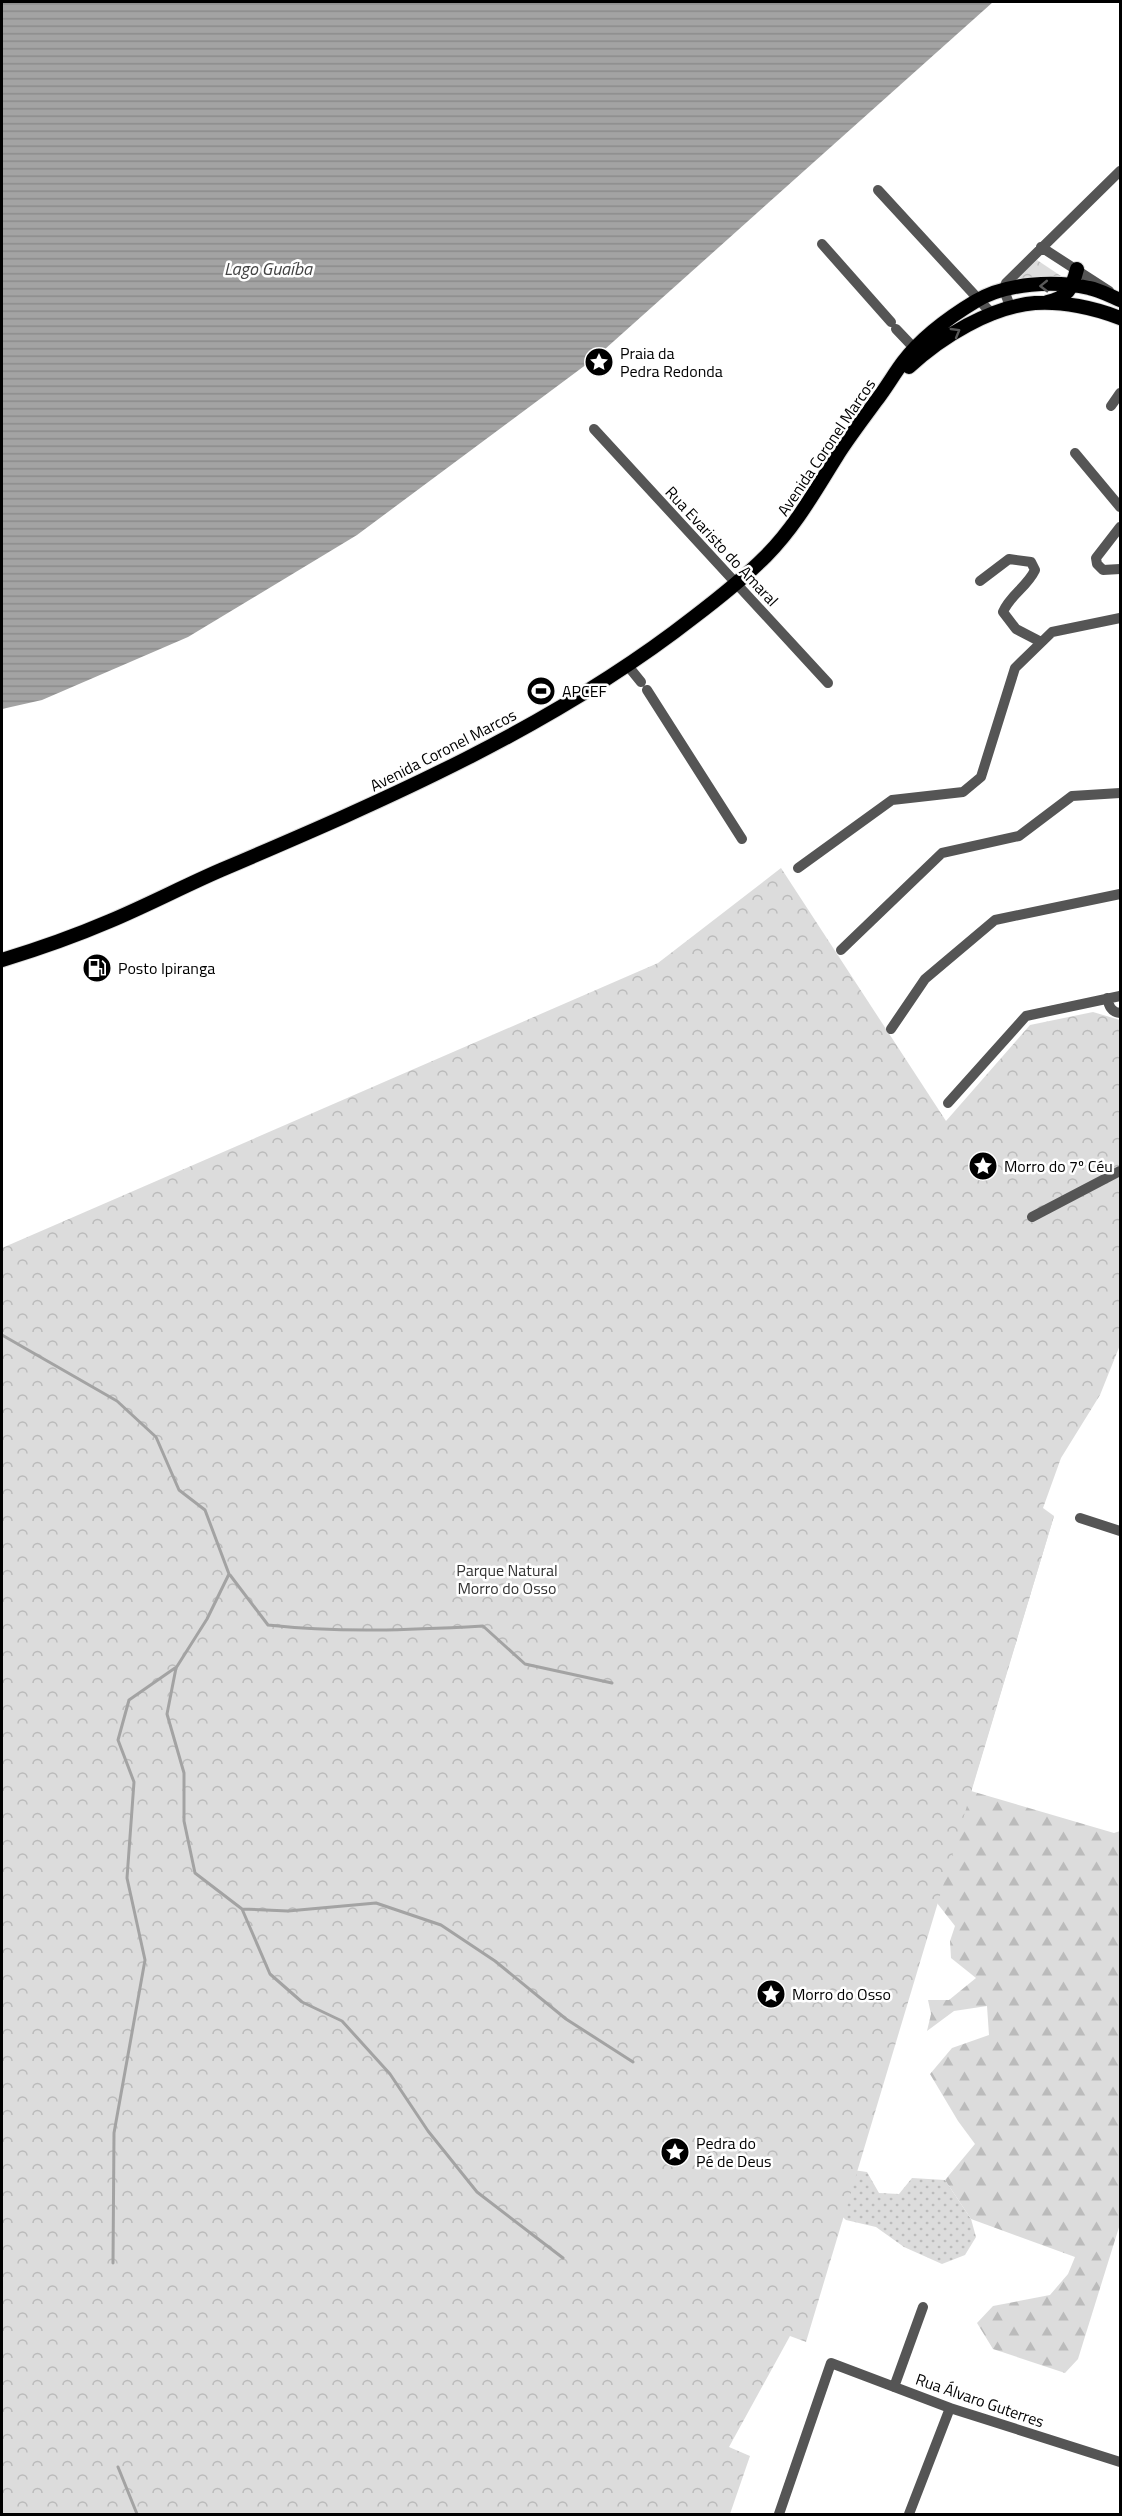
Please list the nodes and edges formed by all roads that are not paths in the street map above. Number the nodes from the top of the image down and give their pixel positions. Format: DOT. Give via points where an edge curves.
graph roads {
  1 [pos="1120,171"];
  2 [pos="878,190"];
  3 [pos="822,244"];
  4 [pos="1041,247"];
  5 [pos="1077,269"];
  6 [pos="1073,286"];
  7 [pos="1004,290"];
  8 [pos="1120,299"];
  9 [pos="978,300"];
  10 [pos="1035,303"];
  11 [pos="1011,309"];
  12 [pos="993,315"];
  13 [pos="1120,318"];
  14 [pos="915,349"];
  15 [pos="893,379"];
  16 [pos="1120,393"];
  17 [pos="1111,406"];
  18 [pos="594,429"];
  19 [pos="1075,453"];
  20 [pos="1120,507"];
  21 [pos="1120,527"];
  22 [pos="1120,569"];
  23 [pos="980,581"];
  24 [pos="736,584"];
  25 [pos="1120,618"];
  26 [pos="1041,642"];
  27 [pos="628,666"];
  28 [pos="828,683"];
  29 [pos="1120,793"];
  30 [pos="742,839"];
  31 [pos="798,868"];
  32 [pos="1120,894"];
  33 [pos="841,950"];
  34 [pos="2,960"];
  35 [pos="1120,996"];
  36 [pos="1107,998"];
  37 [pos="1120,1013"];
  38 [pos="891,1029"];
  39 [pos="948,1103"];
  40 [pos="1120,1171"];
  41 [pos="1032,1217"];
  42 [pos="1080,1518"];
  43 [pos="1120,1531"];
  44 [pos="923,2307"];
  45 [pos="894,2387"];
  46 [pos="950,2408"];
  47 [pos="1120,2462"];
  48 [pos="779,2514"];
  49 [pos="909,2514"];
  1 -- 4 [label="street"];
  2 -- 9 [label="street"];
  3 -- 14 [label="street"];
  4 -- 5 [label="street"];
  4 -- 7 [label="street" via="1006,283"];
  5 -- 6 [label="main road"];
  5 -- 8 [label="street"];
  6 -- 7 [label="main road, Avenida Coronel Marcos, one-way" via="1038,285"];
  6 -- 8 [label="main road, Avenida Coronel Marcos" via="1092,288"];
  6 -- 10 [label="main road" via="1060,298"];
  7 -- 9 [label="main road, Avenida Coronel Marcos"];
  7 -- 11 [label="street"];
  9 -- 12 [label="street"];
  9 -- 14 [label="main road, Avenida Coronel Marcos"];
  10 -- 11 [label="main road, Avenida Coronel Marcos"];
  10 -- 13 [label="main road, Avenida Coronel Marcos" via="1081,307"];
  11 -- 12 [label="main road, Avenida Coronel Marcos"];
  15 -- 12 [label="main road, Avenida Coronel Marcos, one-way" via="960,329"];
  14 -- 15 [label="main road, Avenida Coronel Marcos"];
  15 -- 24 [label="main road, Avenida Coronel Marcos" via="842,448 794,525"];
  16 -- 17 [label="street"];
  18 -- 24 [label="street, Rua Evaristo do Amaral"];
  19 -- 20 [label="street"];
  21 -- 22 [label="street" via="1095,558 1103,570"];
  23 -- 26 [label="street" via="1009,559 1031,562 1035,570 1029,582 1006,603 1003,612 1016,629"];
  24 -- 27 [label="main road, Avenida Coronel Marcos"];
  24 -- 28 [label="street, Rua Evaristo do Amaral"];
  25 -- 26 [label="street" via="1054,631"];
  26 -- 31 [label="street" via="1014,669 980,778 960,793 892,800"];
  27 -- 30 [label="street"];
  27 -- 34 [label="main road, Avenida Coronel Marcos" via="522,729 328,825 111,921"];
  29 -- 33 [label="street" via="1072,796 1019,836 942,853"];
  32 -- 38 [label="street" via="994,920 925,979"];
  35 -- 36 [label="street"];
  36 -- 37 [label="street" via="1109,1007"];
  36 -- 39 [label="street" via="1026,1016"];
  40 -- 41 [label="street"];
  42 -- 43 [label="street"];
  44 -- 45 [label="street"];
  45 -- 46 [label="street, Rua Álvaro Guterres"];
  45 -- 48 [label="street, Rua Álvaro Guterres" via="831,2363"];
  46 -- 47 [label="street, Rua Álvaro Guterres"];
  46 -- 49 [label="street"];
}
